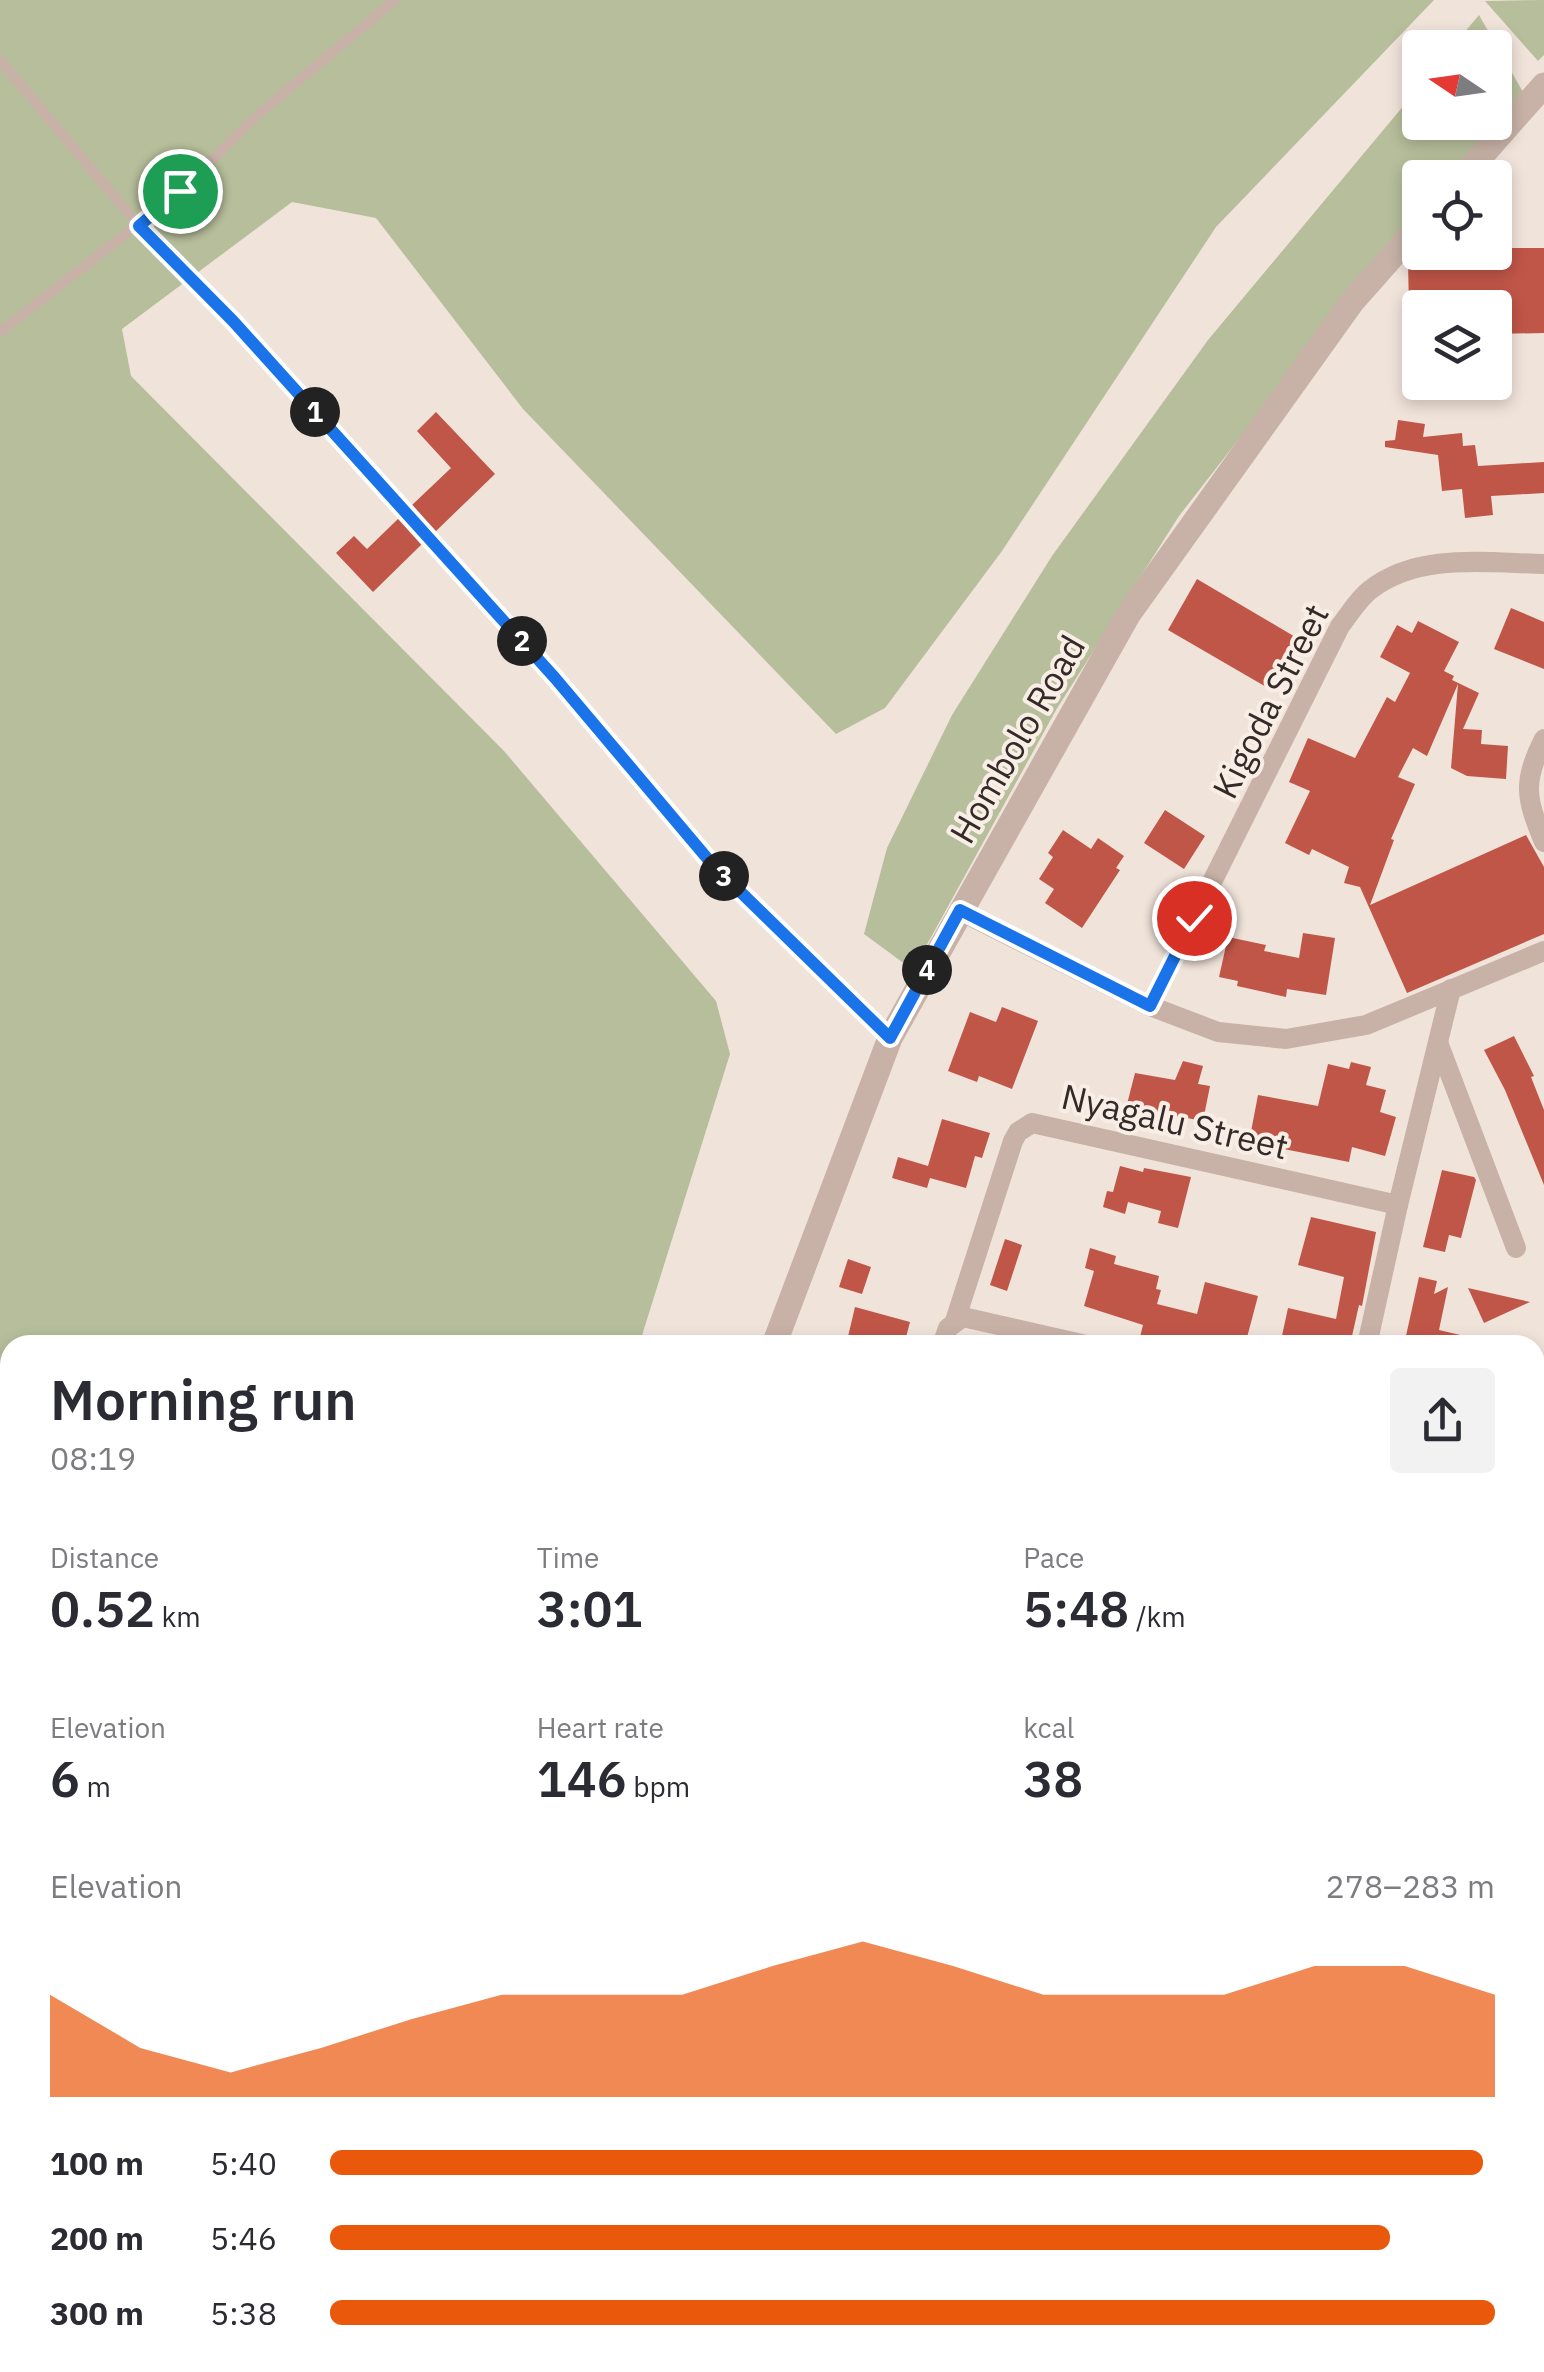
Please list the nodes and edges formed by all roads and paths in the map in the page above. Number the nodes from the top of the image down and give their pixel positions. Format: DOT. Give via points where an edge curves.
graph roads {
  1 [pos="395,0"];
  2 [pos="0,60"];
  3 [pos="1544,85"];
  4 [pos="1478,160"];
  5 [pos="139,226"];
  6 [pos="1402,245"];
  7 [pos="0,332"];
  8 [pos="1544,564"];
  9 [pos="1544,739"];
  10 [pos="1544,842"];
  11 [pos="960,910"];
  12 [pos="1544,951"];
  13 [pos="1451,989"];
  14 [pos="1150,1006"];
  15 [pos="890,1038"];
  16 [pos="1438,1044"];
  17 [pos="1398,1205"];
  18 [pos="1516,1248"];
  19 [pos="955,1321"];
  20 [pos="778,1335"];
  21 [pos="946,1335"];
  22 [pos="1045,1335"];
  23 [pos="1370,1335"];
  1 -- 5 [label="lane"];
  2 -- 5 [label="lane"];
  3 -- 4 [label="street"];
  5 -- 7 [label="lane"];
  5 -- 15 [label="lane" via="555,678 712,864"];
  6 -- 11 [label="street, Hombolo Road" via="1352,302 1128,614"];
  8 -- 14 [label="street, Kigoda Street" via="1449,562 1411,568 1369,590 1340,626"];
  9 -- 10 [label="street" via="1527,781"];
  11 -- 14 [label="street"];
  11 -- 15 [label="street, Hombolo Road"];
  12 -- 13 [label="street"];
  13 -- 14 [label="street" via="1366,1025 1286,1039 1218,1032"];
  13 -- 16 [label="street"];
  15 -- 20 [label="street, Hombolo Road"];
  16 -- 17 [label="street"];
  16 -- 18 [label="street"];
  17 -- 19 [label="street, Nyagalu Street" via="1032,1123 1013,1141"];
  17 -- 23 [label="street"];
  19 -- 21 [label="street, Nyagalu Street"];
  19 -- 22 [label="street" via="974,1318"];
}
